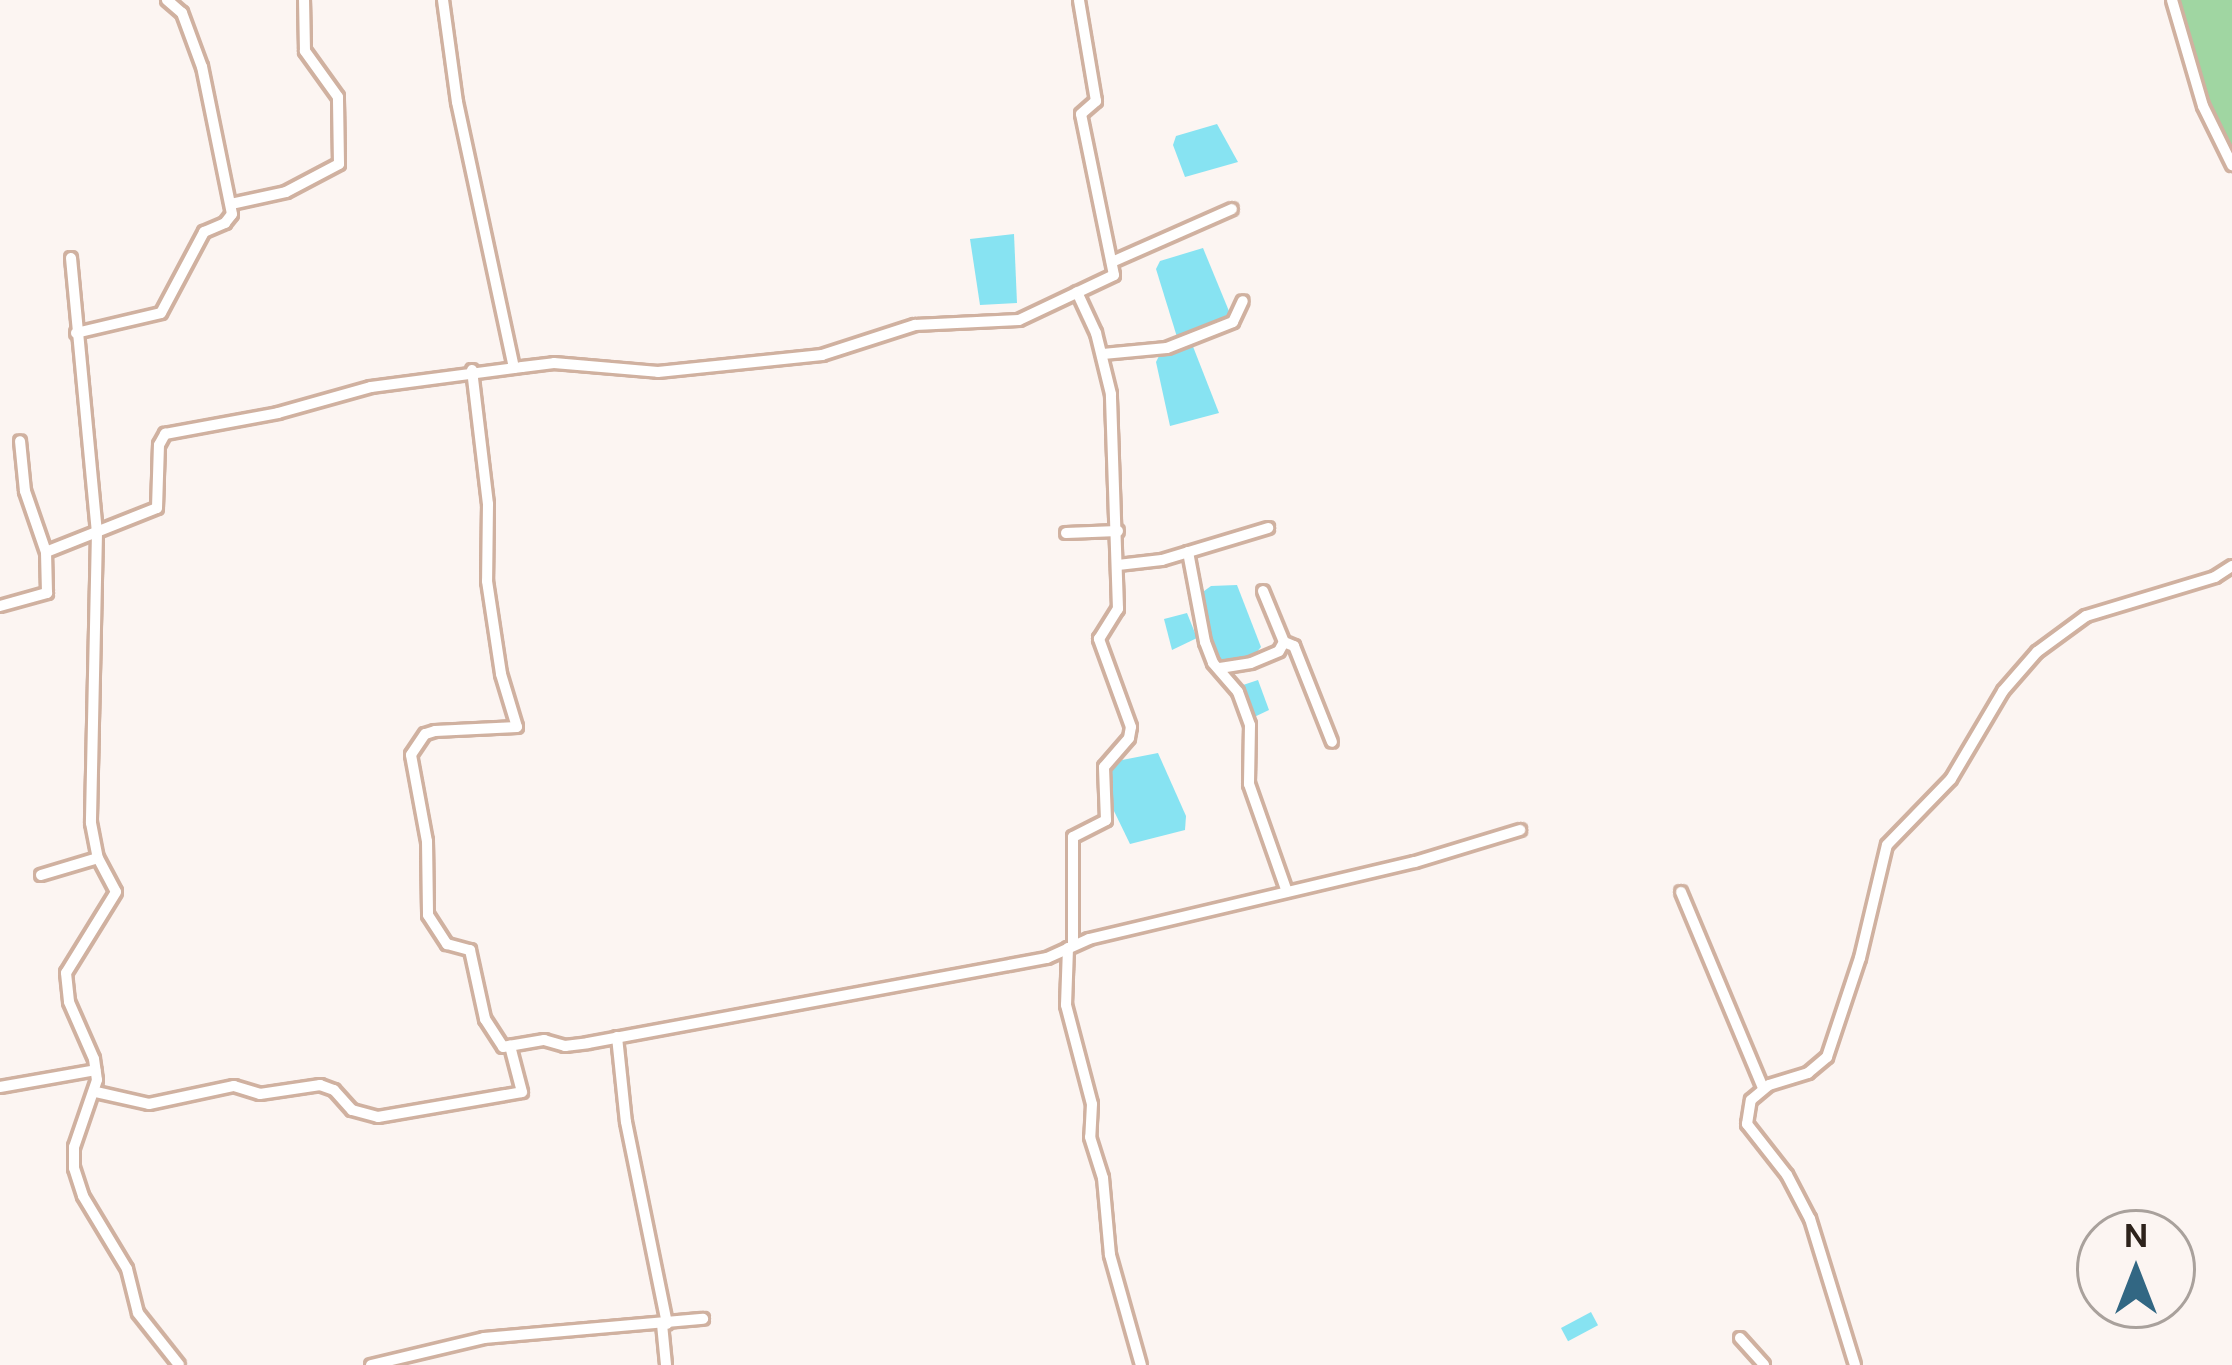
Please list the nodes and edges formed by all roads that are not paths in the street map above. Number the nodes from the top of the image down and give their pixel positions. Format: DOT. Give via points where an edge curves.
graph roads {
  1 [pos="167,0"];
  2 [pos="304,0"];
  3 [pos="443,0"];
  4 [pos="1079,0"];
  5 [pos="2173,0"];
  6 [pos="2232,164"];
  7 [pos="231,204"];
  8 [pos="1232,208"];
  9 [pos="71,259"];
  10 [pos="1112,262"];
  11 [pos="1077,292"];
  12 [pos="1243,301"];
  13 [pos="76,333"];
  14 [pos="1103,354"];
  15 [pos="514,368"];
  16 [pos="473,373"];
  17 [pos="20,441"];
  18 [pos="1268,528"];
  19 [pos="96,530"];
  20 [pos="1118,531"];
  21 [pos="1066,533"];
  22 [pos="46,552"];
  23 [pos="1188,552"];
  24 [pos="1118,565"];
  25 [pos="2232,566"];
  26 [pos="1263,591"];
  27 [pos="0,606"];
  28 [pos="1284,642"];
  29 [pos="1220,668"];
  30 [pos="1332,742"];
  31 [pos="1520,830"];
  32 [pos="98,858"];
  33 [pos="41,875"];
  34 [pos="1287,892"];
  35 [pos="1681,892"];
  36 [pos="1070,946"];
  37 [pos="617,1037"];
  38 [pos="510,1046"];
  39 [pos="96,1070"];
  40 [pos="0,1087"];
  41 [pos="1763,1088"];
  42 [pos="96,1092"];
  43 [pos="703,1319"];
  44 [pos="664,1324"];
  45 [pos="1740,1338"];
  46 [pos="179,1365"];
  47 [pos="371,1365"];
  48 [pos="666,1365"];
  49 [pos="1142,1365"];
  50 [pos="1764,1365"];
  51 [pos="1855,1365"];
  1 -- 7 [label="street" via="182,14 202,67"];
  2 -- 7 [label="street" via="305,51 338,97 339,164 286,192"];
  3 -- 15 [label="street"];
  4 -- 10 [label="street" via="1096,101 1081,114"];
  5 -- 6 [label="street" via="2203,106"];
  7 -- 13 [label="street" via="229,220 204,232 186,259 161,313"];
  8 -- 10 [label="street"];
  9 -- 13 [label="street"];
  10 -- 11 [label="street" via="1114,275"];
  11 -- 14 [label="street"];
  11 -- 15 [label="street" via="1019,320 915,326 799,358 658,373 554,363"];
  12 -- 14 [label="street" via="1233,322 1167,348"];
  13 -- 19 [label="street"];
  14 -- 20 [label="street"];
  15 -- 16 [label="street"];
  16 -- 19 [label="street" via="371,387 165,434 157,508"];
  16 -- 38 [label="street" via="490,600 517,727 435,731 411,755 428,841 428,915 447,944 470,950 485,1019 503,1048"];
  17 -- 22 [label="street" via="25,491"];
  18 -- 23 [label="street"];
  19 -- 22 [label="street"];
  19 -- 32 [label="street" via="90,769"];
  20 -- 21 [label="street"];
  20 -- 24 [label="street"];
  22 -- 27 [label="street" via="44,596"];
  23 -- 24 [label="street"];
  23 -- 29 [label="street" via="1201,632"];
  24 -- 36 [label="street" via="1117,615 1099,639 1129,738 1104,767 1106,820 1073,837"];
  25 -- 41 [label="street" via="2086,616 2037,652 2002,691 1951,778 1887,845 1827,1057 1808,1073"];
  26 -- 28 [label="street"];
  28 -- 29 [label="street" via="1251,663"];
  28 -- 30 [label="street" via="1294,646"];
  29 -- 34 [label="street" via="1250,725 1249,784"];
  31 -- 34 [label="street"];
  32 -- 33 [label="street"];
  32 -- 39 [label="street" via="116,892 65,982"];
  34 -- 36 [label="street"];
  35 -- 41 [label="street"];
  36 -- 37 [label="street" via="1047,958"];
  36 -- 49 [label="street" via="1066,1005 1091,1104 1110,1255"];
  37 -- 38 [label="street"];
  37 -- 44 [label="street"];
  38 -- 42 [label="street" via="522,1092 378,1117 352,1110 320,1085 260,1094 234,1086 149,1104"];
  39 -- 40 [label="street"];
  39 -- 42 [label="street"];
  41 -- 51 [label="street" via="1747,1109 1747,1124 1810,1219"];
  42 -- 46 [label="street" via="74,1147 78,1183 122,1257 138,1313"];
  43 -- 44 [label="street"];
  44 -- 47 [label="street" via="484,1338"];
  44 -- 48 [label="street"];
  45 -- 50 [label="street"];
}
